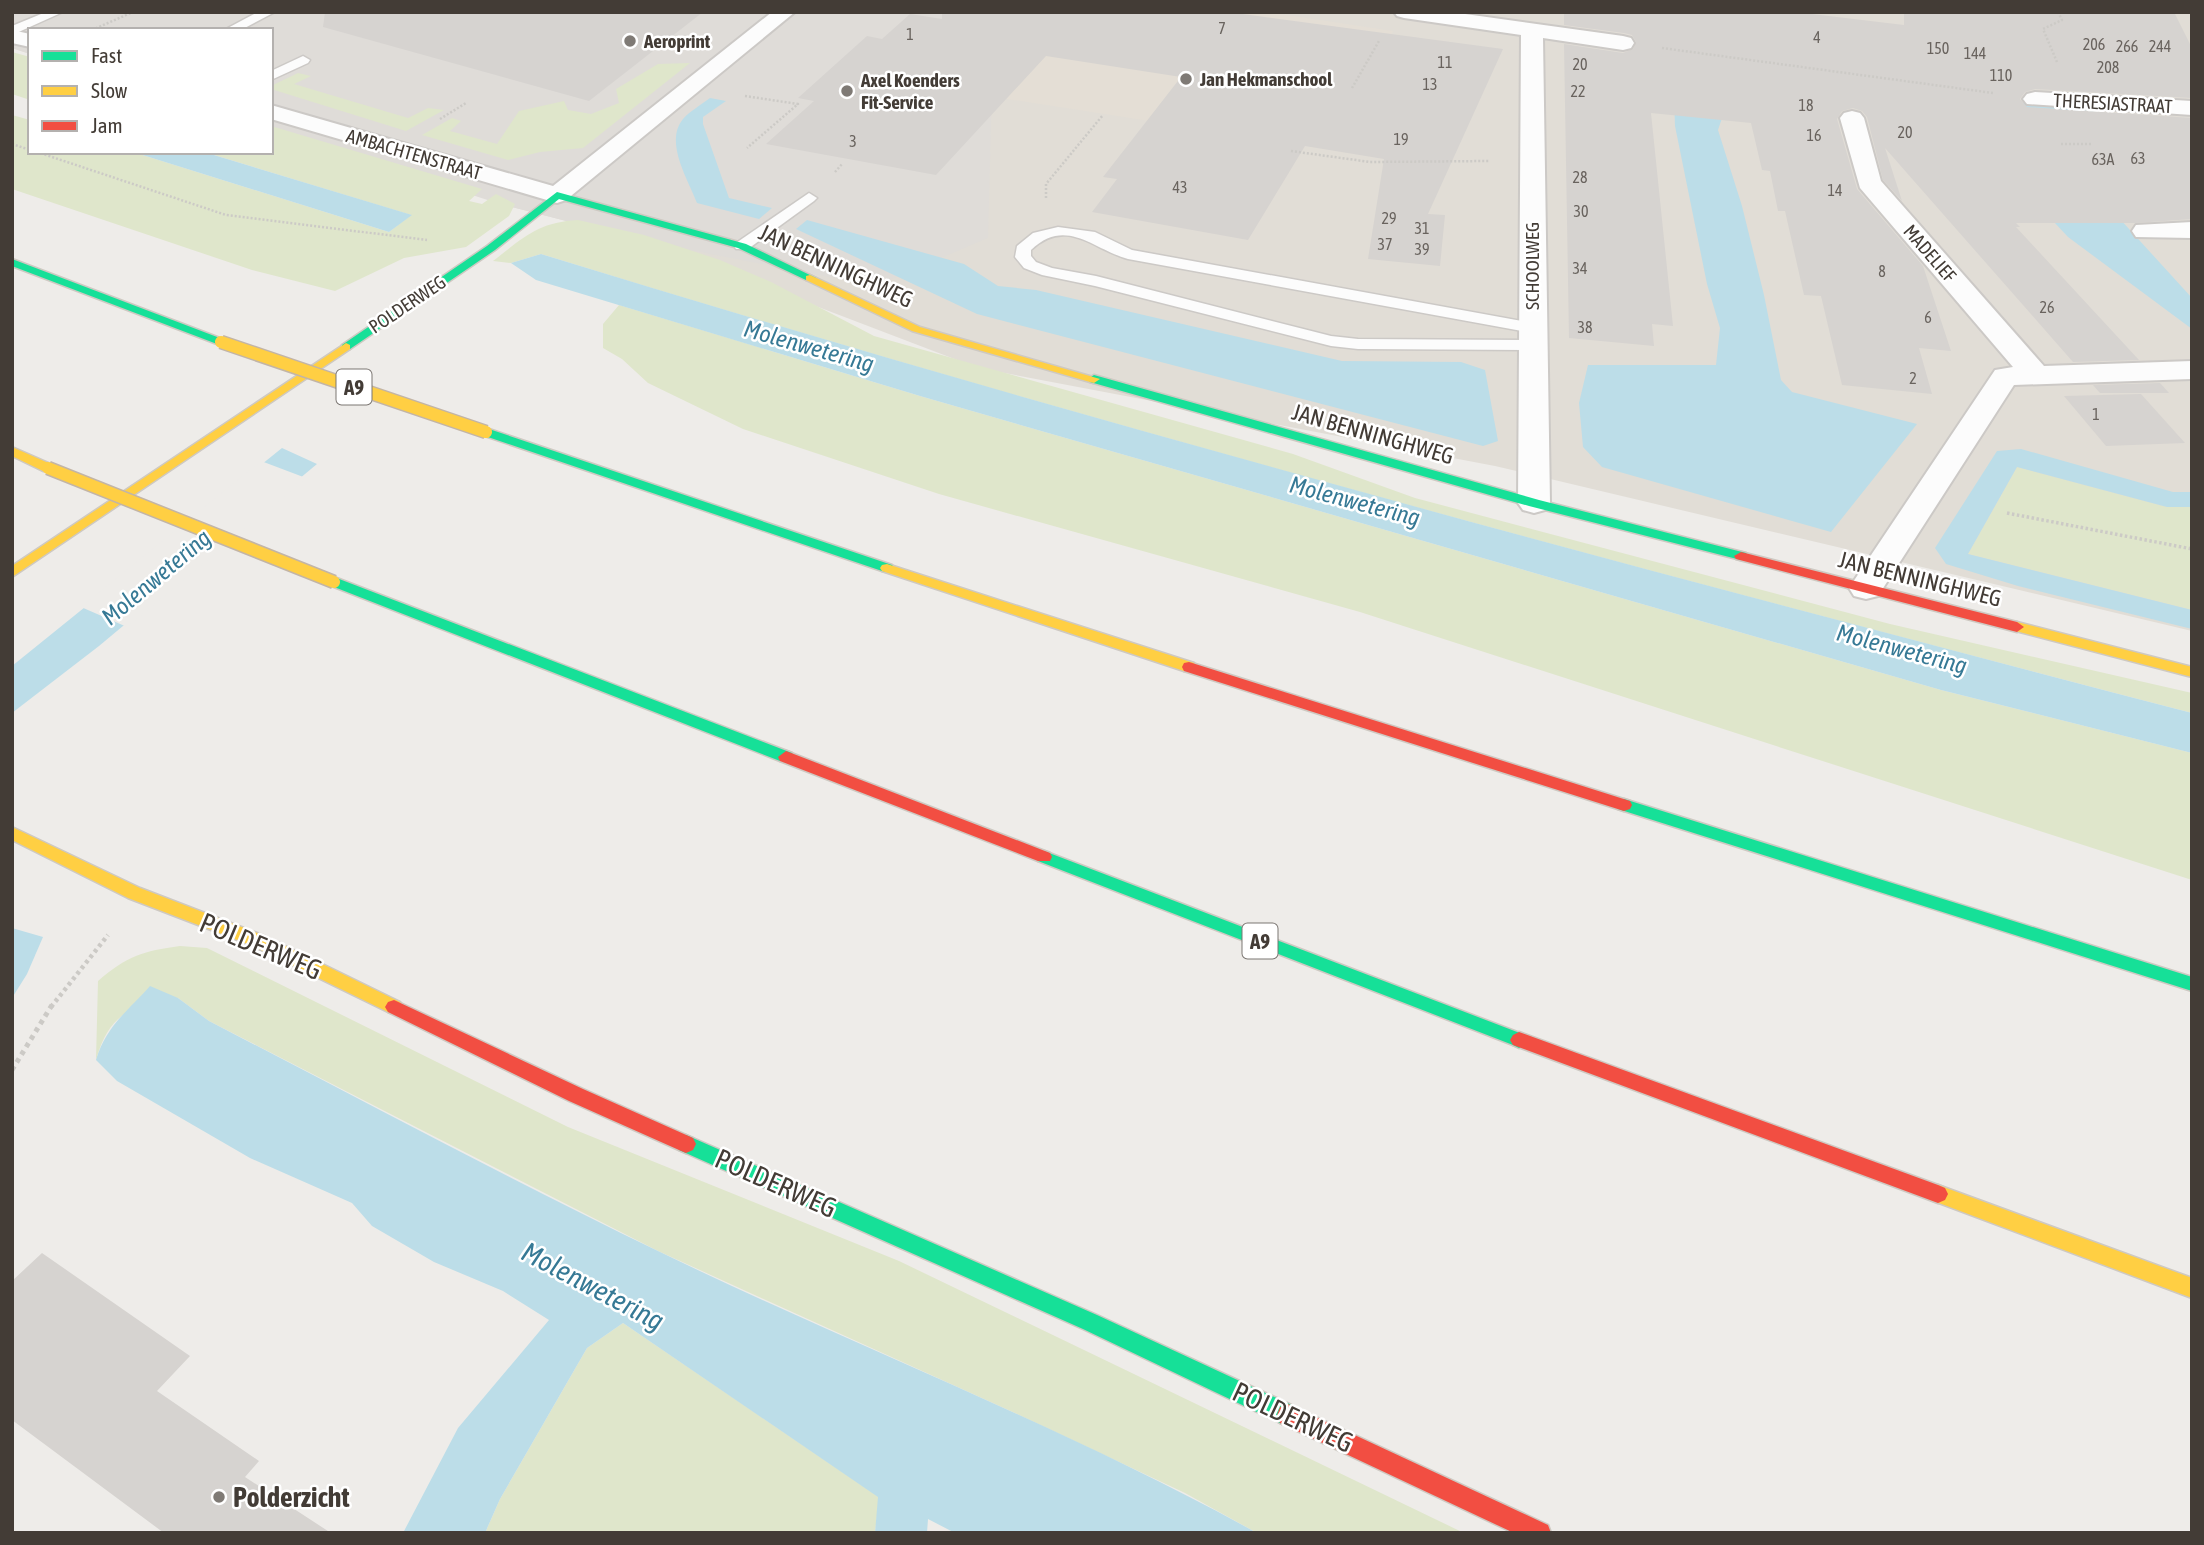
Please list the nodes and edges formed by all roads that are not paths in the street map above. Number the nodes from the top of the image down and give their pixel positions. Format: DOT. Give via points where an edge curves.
graph roads {
  1 [pos="57,12"];
  2 [pos="269,12"];
  3 [pos="785,12"];
  4 [pos="1404,12"];
  5 [pos="1458,16"];
  6 [pos="234,28"];
  7 [pos="1532,30"];
  8 [pos="12,34"];
  9 [pos="1623,43"];
  10 [pos="303,60"];
  11 [pos="273,75"];
  12 [pos="2035,99"];
  13 [pos="2192,108"];
  14 [pos="273,113"];
  15 [pos="1852,118"];
  16 [pos="557,195"];
  17 [pos="810,198"];
  18 [pos="2192,230"];
  19 [pos="2145,231"];
  20 [pos="742,246"];
  21 [pos="12,262"];
  22 [pos="1533,337"];
  23 [pos="2192,370"];
  24 [pos="2035,374"];
  25 [pos="12,451"];
  26 [pos="1534,503"];
  27 [pos="12,573"];
  28 [pos="1866,589"];
  29 [pos="2192,672"];
  30 [pos="12,834"];
  31 [pos="2192,984"];
  32 [pos="2192,1288"];
  33 [pos="1540,1533"];
  1 -- 8 [label="lane"];
  2 -- 6 [label="lane"];
  3 -- 16 [label="street, POLDERWEG"];
  4 -- 5 [label="street"];
  5 -- 7 [label="street"];
  7 -- 9 [label="street"];
  7 -- 22 [label="street, SCHOOLWEG"];
  10 -- 11 [label="lane"];
  12 -- 13 [label="street, THERESIASTRAAT"];
  14 -- 16 [label="street, AMBACHTENSTRAAT"];
  15 -- 24 [label="street, MADELIEF" via="1869,183"];
  16 -- 20 [label="main road, JAN BENNINGHWEG"];
  16 -- 27 [label="main road, POLDERWEG" via="491,248"];
  17 -- 20 [label="lane"];
  18 -- 19 [label="street"];
  20 -- 26 [label="main road, JAN BENNINGHWEG" via="916,329"];
  21 -- 31 [label="main road, A9, bridge" via="221,342 996,604"];
  22 -- 22 [label="lane" via="1358,344 1331,341 1048,272 1030,265 1023,249 1046,233 1069,231 1090,235 1128,254"];
  22 -- 26 [label="street, SCHOOLWEG"];
  23 -- 24 [label="street"];
  24 -- 28 [label="street" via="2005,376"];
  25 -- 32 [label="main road, A9, bridge" via="334,582 1430,1007"];
  26 -- 28 [label="main road, JAN BENNINGHWEG"];
  28 -- 29 [label="main road, JAN BENNINGHWEG"];
  30 -- 33 [label="main road, POLDERWEG" via="134,893 259,941 576,1095 1090,1322"];
}
